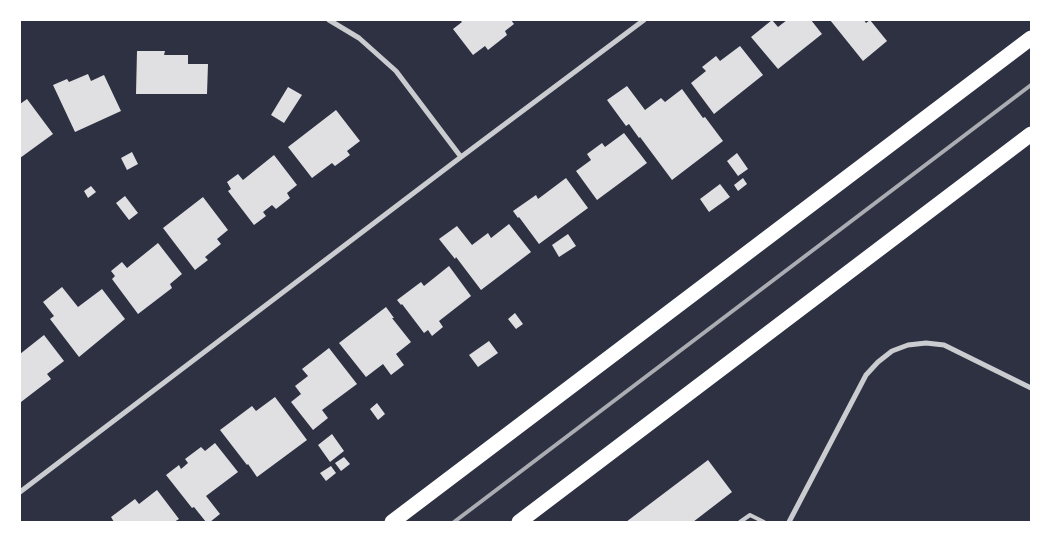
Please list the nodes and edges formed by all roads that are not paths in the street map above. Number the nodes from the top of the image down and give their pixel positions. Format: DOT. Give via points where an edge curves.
graph roads {
  1 [pos="329,20"];
  2 [pos="644,20"];
  3 [pos="1031,38"];
  4 [pos="1031,134"];
  5 [pos="461,156"];
  6 [pos="1031,388"];
  7 [pos="20,492"];
  8 [pos="392,522"];
  9 [pos="518,522"];
  10 [pos="740,522"];
  11 [pos="764,522"];
  12 [pos="789,522"];
  1 -- 5 [label="street" via="359,38 396,71"];
  2 -- 5 [label="street"];
  3 -- 8 [label="highway"];
  4 -- 9 [label="highway"];
  5 -- 7 [label="street"];
  6 -- 12 [label="street" via="944,345 908,345 892,351 866,375"];
  10 -- 11 [label="lane" via="750,515"];
}
